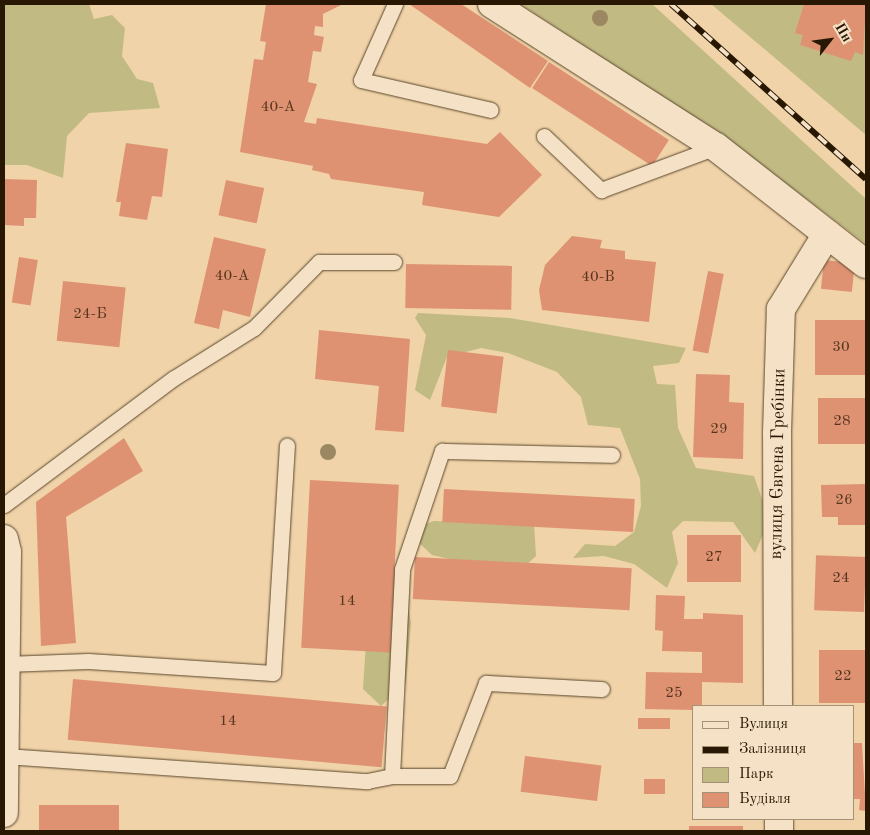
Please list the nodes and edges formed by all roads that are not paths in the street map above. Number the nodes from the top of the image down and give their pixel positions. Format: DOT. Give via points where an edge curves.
graph roads {
  1 [pos="395,4"];
  2 [pos="492,4"];
  3 [pos="491,110"];
  4 [pos="544,136"];
  5 [pos="716,147"];
  6 [pos="827,234"];
  7 [pos="394,262"];
  8 [pos="866,264"];
  9 [pos="287,445"];
  10 [pos="612,455"];
  11 [pos="4,504"];
  12 [pos="5,548"];
  13 [pos="4,636"];
  14 [pos="5,664"];
  15 [pos="602,689"];
  16 [pos="778,705"];
  17 [pos="5,743"];
  18 [pos="392,776"];
  19 [pos="4,813"];
  1 -- 3 [label="lane" via="361,80"];
  2 -- 5 [label="street"];
  4 -- 5 [label="lane" via="601,190"];
  5 -- 6 [label="street"];
  6 -- 8 [label="street"];
  6 -- 16 [label="street, вулиця Євгена Гребінки" via="781,309 776,433"];
  7 -- 11 [label="lane" via="319,262 254,328 174,378"];
  9 -- 14 [label="lane" via="273,673 88,661"];
  10 -- 18 [label="lane" via="442,451 402,569"];
  12 -- 13 [label="street"];
  13 -- 14 [label="street"];
  14 -- 17 [label="street"];
  15 -- 18 [label="lane" via="486,683 450,776"];
  17 -- 18 [label="lane" via="367,781"];
  17 -- 19 [label="street"];
}
